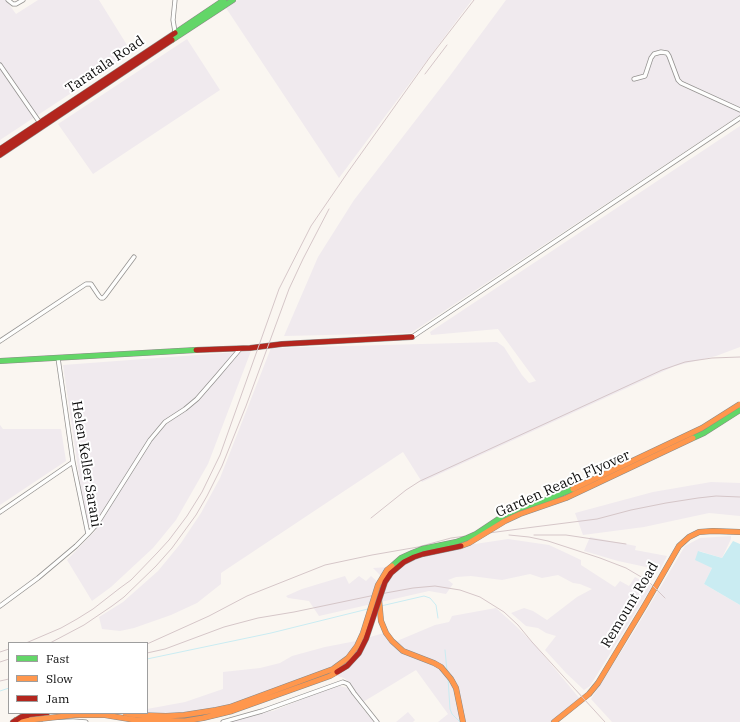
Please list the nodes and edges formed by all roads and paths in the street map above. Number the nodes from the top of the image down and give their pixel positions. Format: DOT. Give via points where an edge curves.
graph roads {
  1 [pos="8,0"];
  2 [pos="23,0"];
  3 [pos="174,0"];
  4 [pos="224,0"];
  5 [pos="233,0"];
  6 [pos="172,36"];
  7 [pos="0,65"];
  8 [pos="634,79"];
  9 [pos="740,110"];
  10 [pos="740,118"];
  11 [pos="40,123"];
  12 [pos="0,149"];
  13 [pos="0,155"];
  14 [pos="134,257"];
  15 [pos="412,337"];
  16 [pos="0,341"];
  17 [pos="240,349"];
  18 [pos="58,358"];
  19 [pos="0,362"];
  20 [pos="740,404"];
  21 [pos="740,410"];
  22 [pos="73,462"];
  23 [pos="0,512"];
  24 [pos="740,532"];
  25 [pos="88,534"];
  26 [pos="379,598"];
  27 [pos="0,606"];
  28 [pos="43,714"];
  29 [pos="130,714"];
  30 [pos="30,717"];
  31 [pos="15,721"];
  32 [pos="44,722"];
  33 [pos="86,722"];
  34 [pos="223,722"];
  35 [pos="377,722"];
  36 [pos="463,722"];
  37 [pos="554,722"];
  1 -- 2 [label="street" via="16,4"];
  3 -- 6 [label="street"];
  4 -- 6 [label="main road, Taratala Road"];
  5 -- 6 [label="main road"];
  6 -- 11 [label="main road, Taratala Road"];
  6 -- 13 [label="main road"];
  7 -- 11 [label="street"];
  8 -- 9 [label="street" via="645,76 654,54 666,53 681,83"];
  10 -- 15 [label="street"];
  11 -- 12 [label="main road, Taratala Road"];
  14 -- 16 [label="street" via="103,298 91,284 86,284"];
  15 -- 17 [label="main road" via="282,344"];
  17 -- 18 [label="main road"];
  17 -- 25 [label="street" via="197,399 165,422 153,436"];
  18 -- 19 [label="main road"];
  18 -- 22 [label="street, Helen Keller Sarani"];
  20 -- 29 [label="main road, Garden Reach Flyover, bridge" via="690,434 564,493 503,516 476,534 456,542 422,549 401,558 387,570 378,585 357,646 348,658 333,669 216,710 166,716"];
  21 -- 26 [label="main road, Garden Reach Flyover, bridge" via="698,436 566,498 505,521 469,543 408,560 391,573"];
  22 -- 23 [label="street"];
  22 -- 25 [label="street, Helen Keller Sarani"];
  24 -- 37 [label="main road, Remount Road" via="699,532 680,546 598,683 589,694"];
  25 -- 27 [label="street, Helen Keller Sarani" via="38,578"];
  26 -- 30 [label="main road, Garden Reach Flyover, bridge" via="364,644 356,658 346,666 330,676 232,711 203,718 166,722 105,715"];
  26 -- 36 [label="main road" via="381,621 392,641 403,651 441,667 452,679"];
  28 -- 30 [label="main road, Garden Reach Flyover"];
  30 -- 31 [label="main road, Garden Reach Flyover"];
  32 -- 33 [label="street"];
  34 -- 35 [label="street" via="342,682 348,684"];
}
